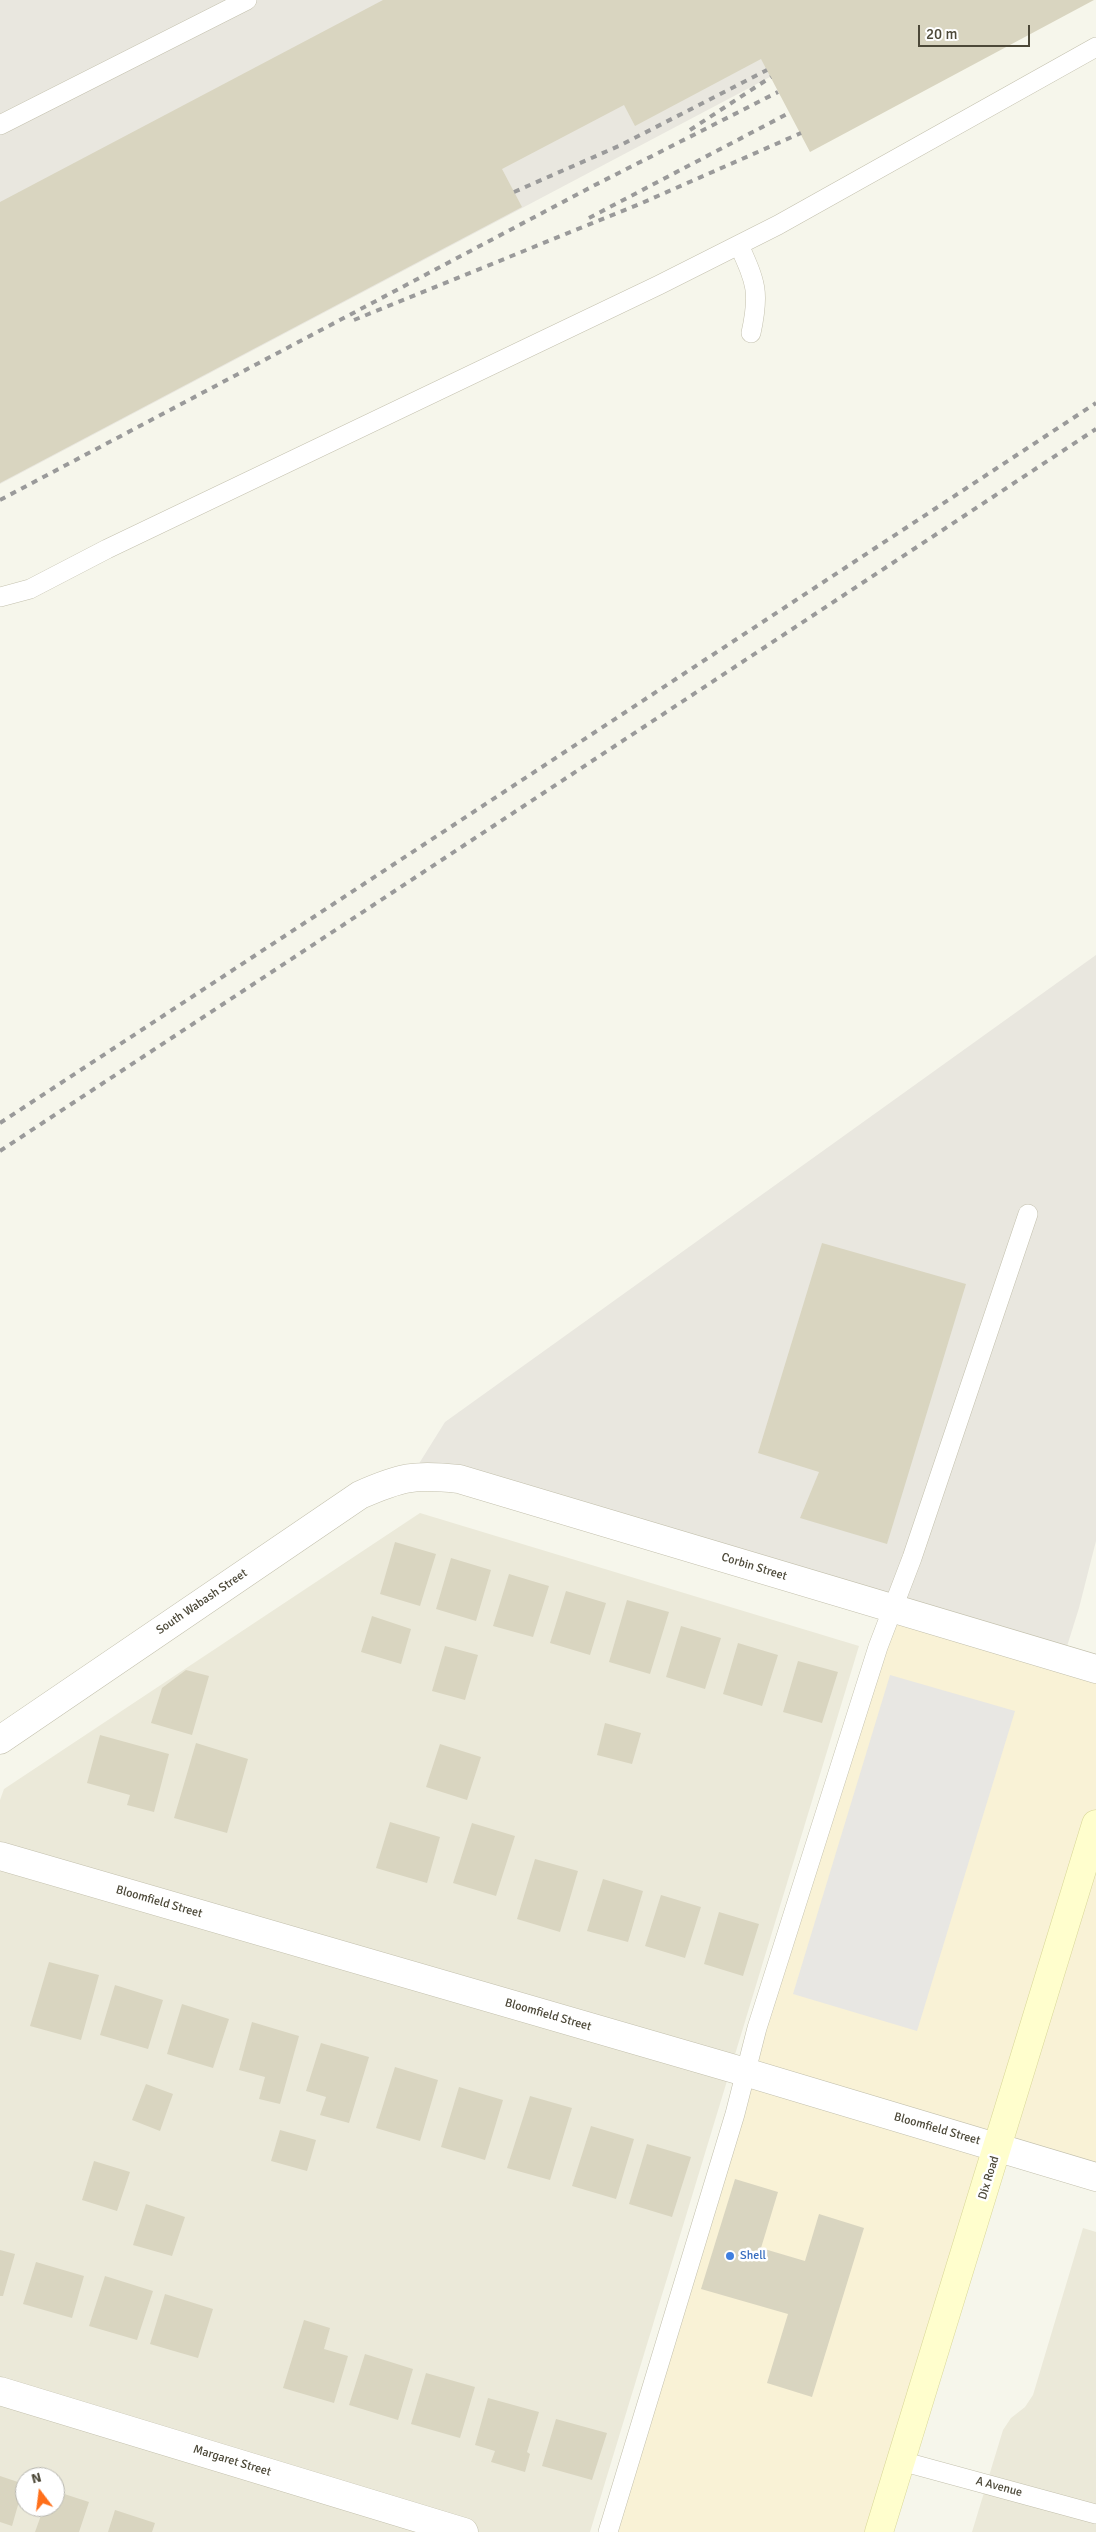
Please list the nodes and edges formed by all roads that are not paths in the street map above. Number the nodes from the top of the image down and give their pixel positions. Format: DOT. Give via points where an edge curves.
graph roads {
  1 [pos="247,0"];
  2 [pos="1096,46"];
  3 [pos="0,125"];
  4 [pos="739,245"];
  5 [pos="751,333"];
  6 [pos="0,597"];
  7 [pos="1028,1214"];
  8 [pos="410,1478"];
  9 [pos="893,1608"];
  10 [pos="1096,1669"];
  11 [pos="0,1740"];
  12 [pos="1096,1824"];
  13 [pos="0,1856"];
  14 [pos="745,2072"];
  15 [pos="999,2147"];
  16 [pos="1096,2177"];
  17 [pos="0,2391"];
  18 [pos="901,2461"];
  19 [pos="1096,2514"];
  20 [pos="464,2532"];
  21 [pos="608,2532"];
  22 [pos="879,2532"];
  1 -- 3 [label="lane"];
  2 -- 4 [label="lane"];
  4 -- 5 [label="lane" via="754,278 757,304"];
  4 -- 6 [label="lane" via="30,589"];
  7 -- 9 [label="lane"];
  8 -- 9 [label="street, Corbin Street" via="426,1475 459,1479"];
  8 -- 11 [label="street, South Wabash Street" via="395,1480 360,1495"];
  9 -- 10 [label="street, Corbin Street"];
  9 -- 14 [label="lane" via="869,1675"];
  12 -- 15 [label="main road, Dix Road"];
  13 -- 14 [label="street, Bloomfield Street"];
  14 -- 15 [label="street, Bloomfield Street"];
  14 -- 21 [label="lane"];
  15 -- 16 [label="street, Bloomfield Street"];
  15 -- 18 [label="main road, Dix Road"];
  17 -- 20 [label="street, Margaret Street"];
  18 -- 19 [label="lane, A Avenue"];
  18 -- 22 [label="main road, Dix Road"];
}
